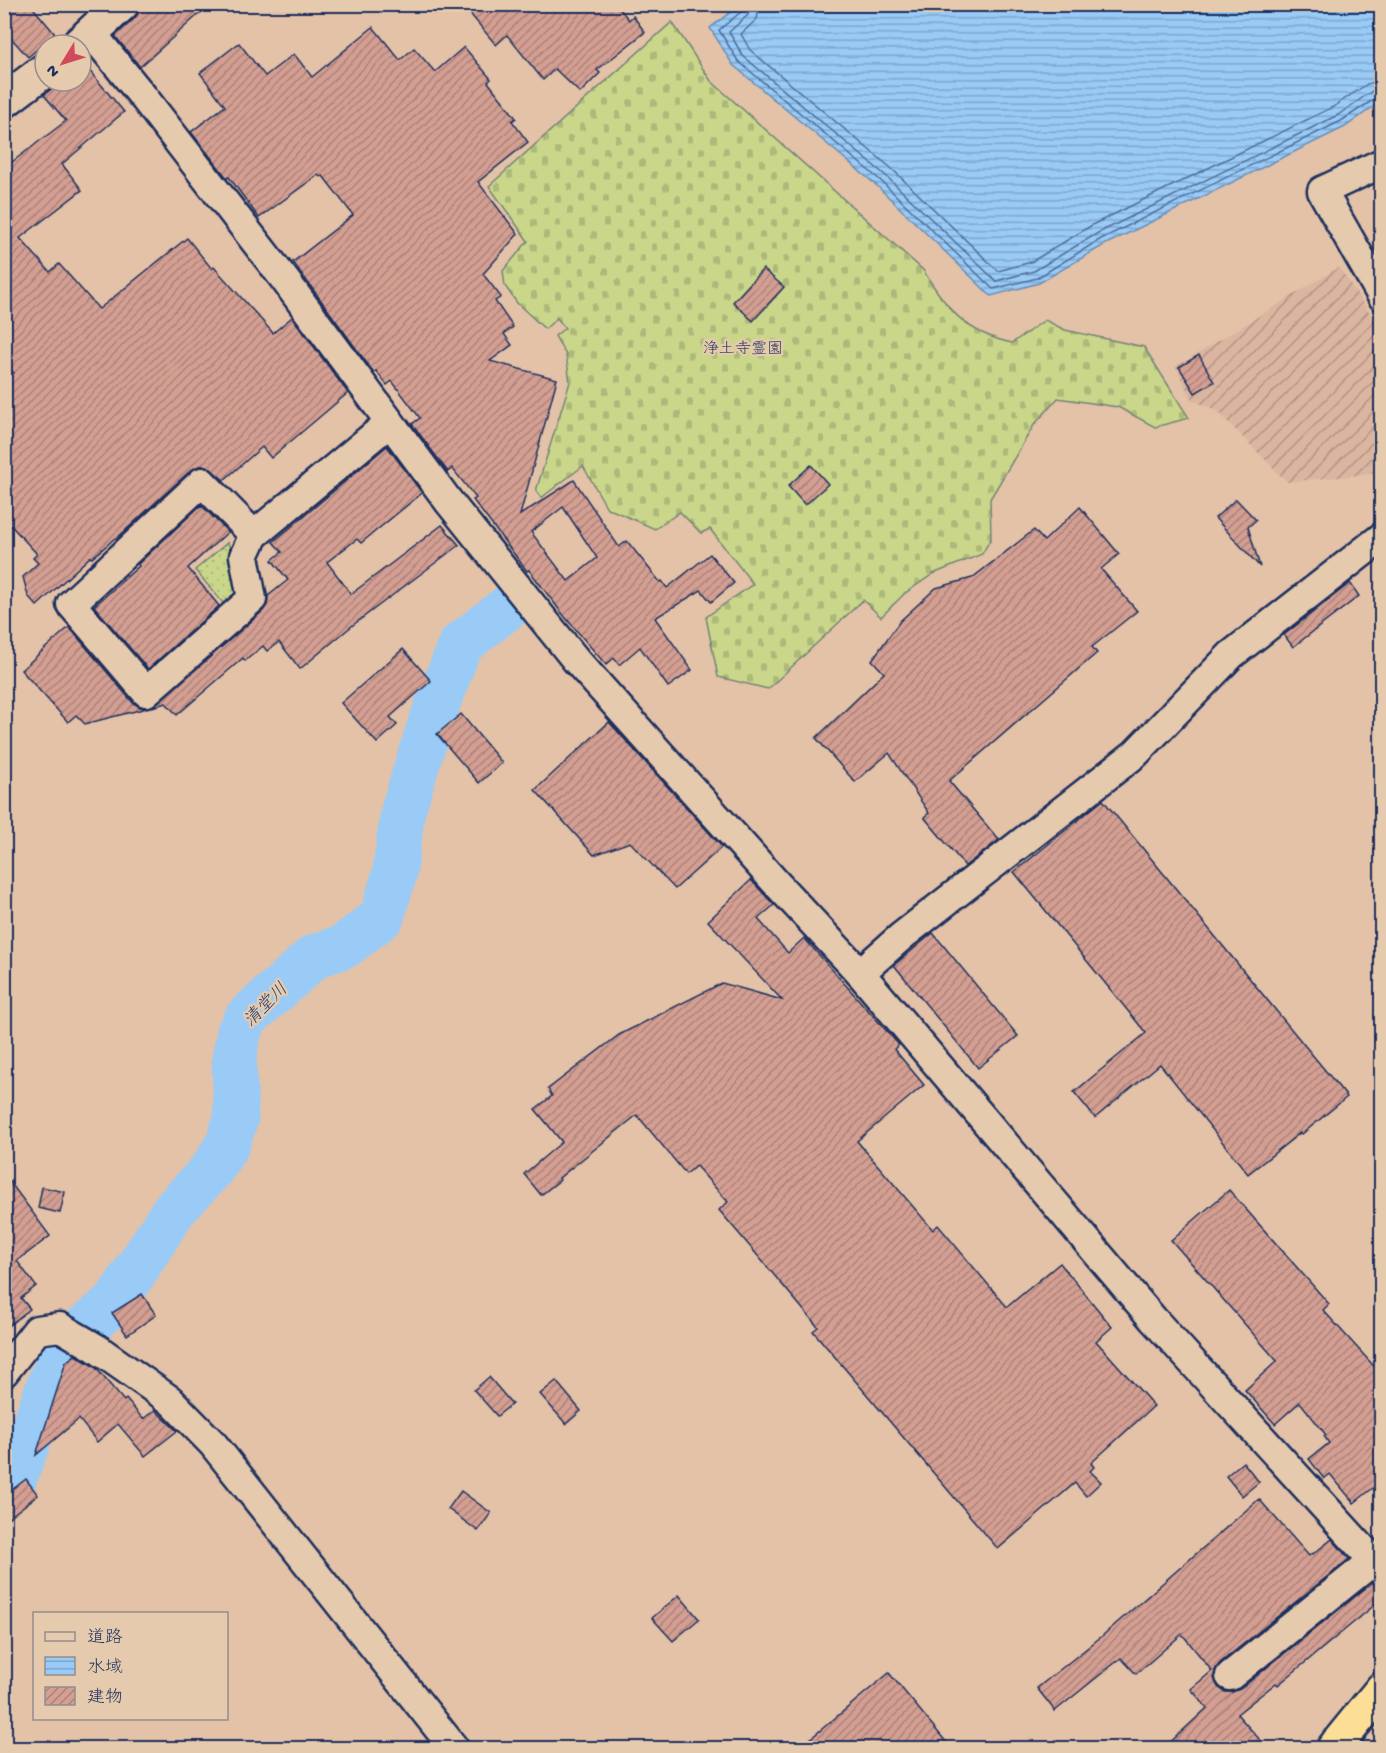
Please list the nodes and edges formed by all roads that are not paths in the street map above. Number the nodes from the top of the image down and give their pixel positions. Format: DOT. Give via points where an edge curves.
graph roads {
  1 [pos="122,4"];
  2 [pos="91,33"];
  3 [pos="93,43"];
  4 [pos="33,79"];
  5 [pos="4,101"];
  6 [pos="1382,163"];
  7 [pos="1382,296"];
  8 [pos="389,423"];
  9 [pos="254,535"];
  10 [pos="1382,537"];
  11 [pos="860,973"];
  12 [pos="6,1366"];
  13 [pos="1377,1565"];
  14 [pos="1230,1676"];
  15 [pos="1382,1689"];
  16 [pos="454,1749"];
  17 [pos="1334,1749"];
  1 -- 2 [label="street"];
  3 -- 8 [label="street" via="102,46 146,99"];
  4 -- 5 [label="street"];
  6 -- 7 [label="street" via="1322,191"];
  8 -- 9 [label="street"];
  8 -- 11 [label="street" via="576,660"];
  9 -- 9 [label="street" via="244,556 252,599 146,692 70,604 202,482"];
  10 -- 11 [label="street" via="1231,655 1135,754"];
  11 -- 13 [label="street" via="1153,1319"];
  12 -- 16 [label="street" via="37,1330 60,1327 170,1400 213,1444"];
  13 -- 14 [label="street"];
  15 -- 17 [label="highway"];
}
